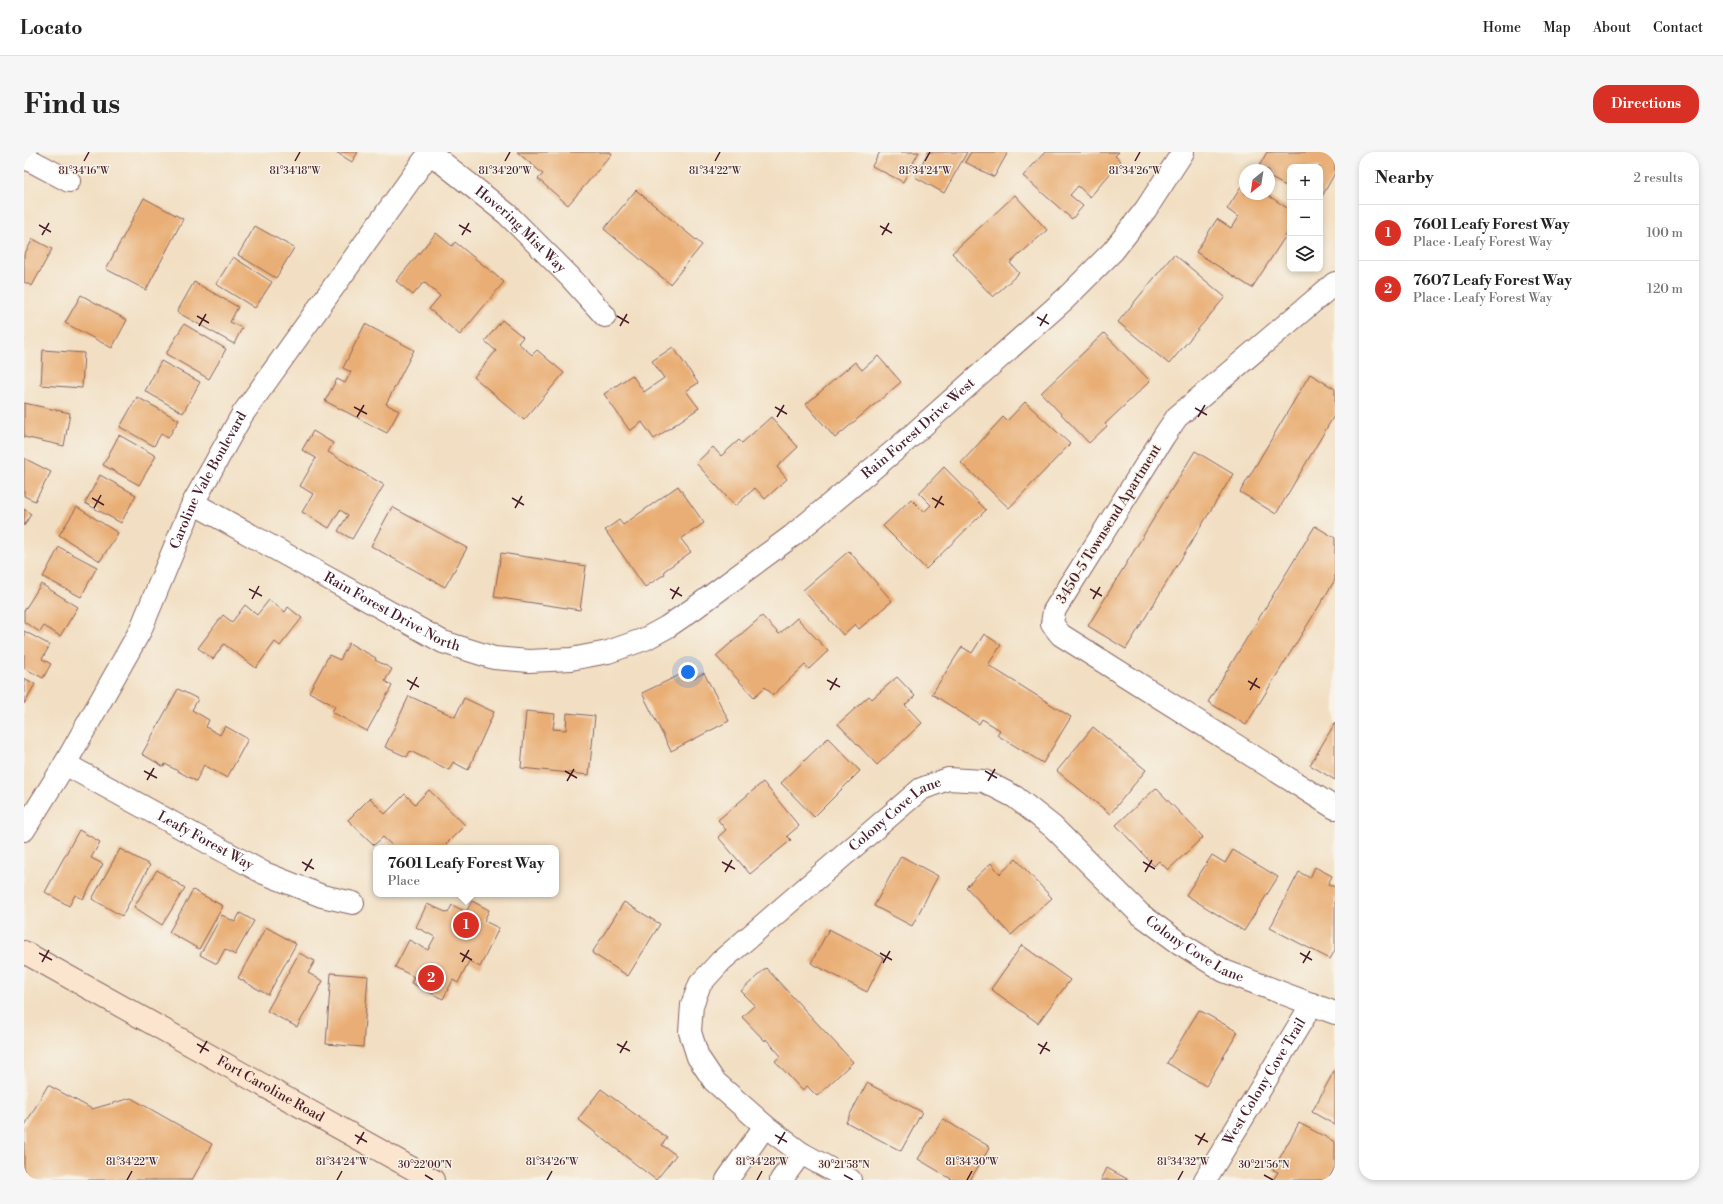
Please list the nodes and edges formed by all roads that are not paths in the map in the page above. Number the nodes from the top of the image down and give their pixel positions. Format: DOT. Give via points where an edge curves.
graph roads {
  1 [pos="430,152"];
  2 [pos="1183,152"];
  3 [pos="24,156"];
  4 [pos="69,181"];
  5 [pos="1335,283"];
  6 [pos="604,316"];
  7 [pos="193,503"];
  8 [pos="608,652"];
  9 [pos="64,764"];
  10 [pos="1335,808"];
  11 [pos="24,830"];
  12 [pos="353,903"];
  13 [pos="24,952"];
  14 [pos="1312,1004"];
  15 [pos="1335,1013"];
  16 [pos="764,1126"];
  17 [pos="801,1153"];
  18 [pos="432,1180"];
  19 [pos="728,1180"];
  20 [pos="781,1180"];
  21 [pos="850,1180"];
  22 [pos="1205,1180"];
  1 -- 6 [label="street, Hovering Mist Way" via="507,214 570,277"];
  1 -- 7 [label="street, Caroline Vale Boulevard" via="242,415"];
  2 -- 8 [label="street, Rain Forest Drive West" via="1146,209 1113,252 1065,299 900,446 792,536 696,607 646,638"];
  3 -- 4 [label="street"];
  5 -- 10 [label="street, 3450-5 Townsend Apartment" via="1177,417 1054,611 1052,624 1061,635"];
  7 -- 8 [label="street, Rain Forest Drive North" via="443,642 494,658 529,661 571,659"];
  7 -- 9 [label="street, Caroline Vale Boulevard" via="140,631"];
  9 -- 11 [label="street, Caroline Vale Boulevard"];
  9 -- 12 [label="street, Leafy Forest Way" via="264,873 322,896"];
  13 -- 18 [label="street, Fort Caroline Road"];
  14 -- 15 [label="street, Colony Cove Lane"];
  14 -- 16 [label="street, Colony Cove Lane" via="1224,972 1178,942 1140,914 1053,827 1015,797 984,781 948,779 921,789 721,961 700,984 692,1005 690,1032 698,1057 714,1082"];
  14 -- 22 [label="street, West Colony Cove Trail"];
  16 -- 17 [label="street"];
  16 -- 19 [label="street"];
  17 -- 20 [label="street"];
  17 -- 21 [label="street"];
}
